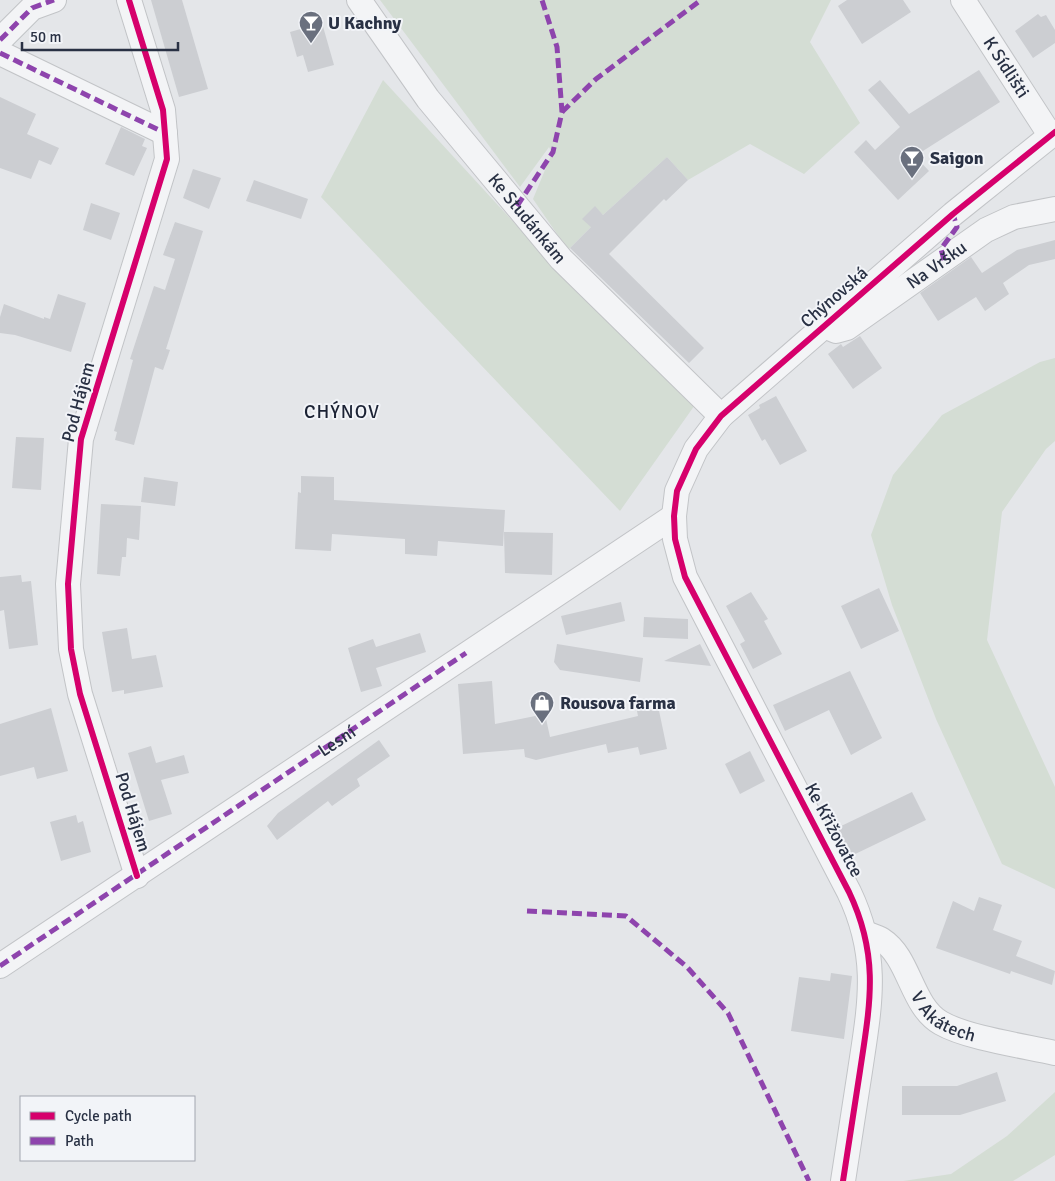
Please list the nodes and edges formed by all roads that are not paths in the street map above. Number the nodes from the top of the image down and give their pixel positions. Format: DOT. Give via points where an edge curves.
graph roads {
  1 [pos="54,0"];
  2 [pos="128,0"];
  3 [pos="359,0"];
  4 [pos="963,0"];
  5 [pos="0,40"];
  6 [pos="0,53"];
  7 [pos="165,133"];
  8 [pos="1052,134"];
  9 [pos="1055,210"];
  10 [pos="824,326"];
  11 [pos="721,416"];
  12 [pos="674,516"];
  13 [pos="137,876"];
  14 [pos="865,933"];
  15 [pos="0,966"];
  16 [pos="1055,1053"];
  17 [pos="843,1181"];
  1 -- 5 [label="street" via="32,8"];
  2 -- 7 [label="street, Pod Hájem" via="164,110"];
  3 -- 11 [label="street, Ke Studánkám" via="428,99 561,259"];
  4 -- 8 [label="street, K Sídlišti"];
  6 -- 7 [label="street"];
  7 -- 13 [label="street, Pod Hájem" via="167,159 81,438 68,584 71,649 80,694"];
  8 -- 10 [label="street, Chýnovská" via="952,214"];
  9 -- 10 [label="street, Na Vršku" via="1014,217 986,230 847,328 836,331"];
  10 -- 11 [label="street, Chýnovská"];
  11 -- 12 [label="street, Chýnovská" via="683,472"];
  12 -- 13 [label="street, Lesní"];
  12 -- 14 [label="street, Ke Křižovatce" via="677,552 692,594 849,892"];
  13 -- 15 [label="street, Lesní"];
  14 -- 16 [label="street, V Akátech" via="883,940 895,952 925,1009 941,1023 978,1036"];
  14 -- 17 [label="street, Ke Křižovatce" via="871,968 870,1013"];
}
